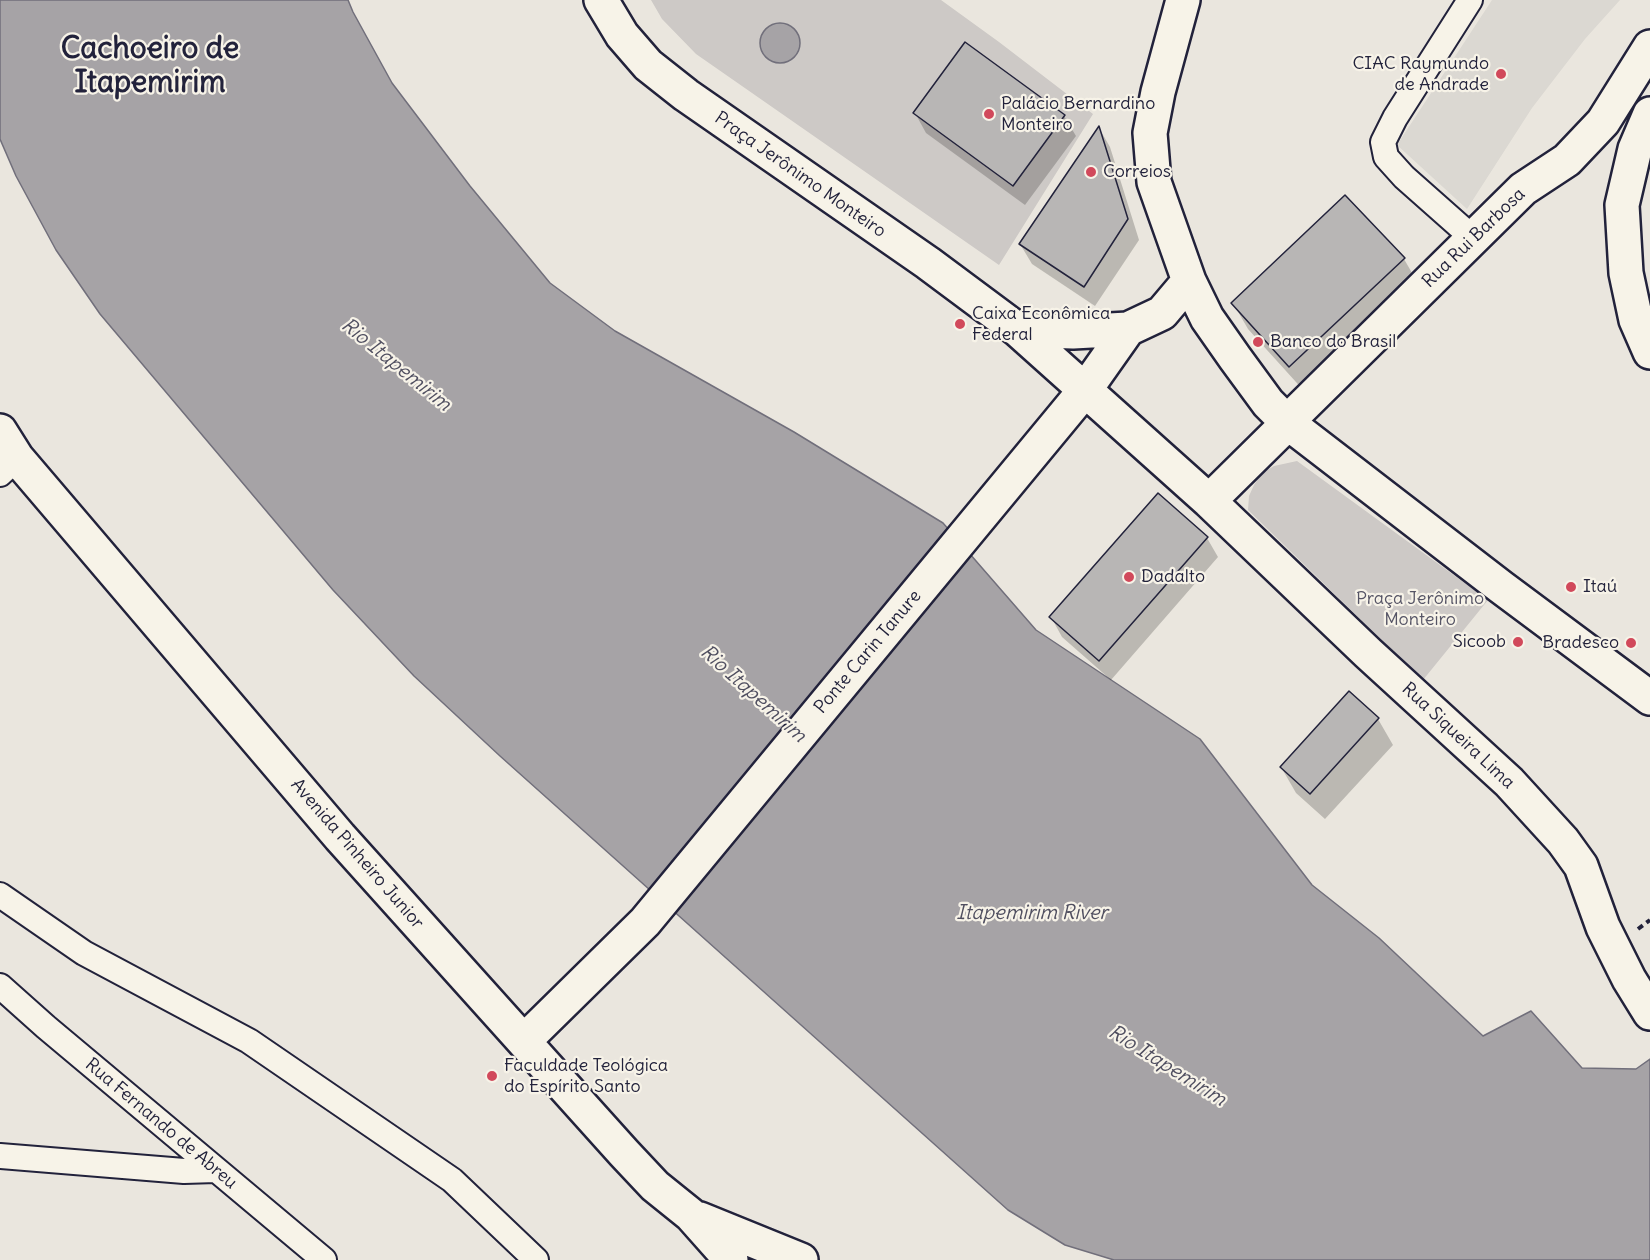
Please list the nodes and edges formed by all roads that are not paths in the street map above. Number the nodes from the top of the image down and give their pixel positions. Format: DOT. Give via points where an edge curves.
graph roads {
  1 [pos="601,0"];
  2 [pos="1183,0"];
  3 [pos="1470,0"];
  4 [pos="1650,47"];
  5 [pos="1650,114"];
  6 [pos="1474,239"];
  7 [pos="1190,281"];
  8 [pos="1128,329"];
  9 [pos="1018,330"];
  10 [pos="1650,352"];
  11 [pos="1085,390"];
  12 [pos="1288,423"];
  13 [pos="6,454"];
  14 [pos="1209,501"];
  15 [pos="1650,698"];
  16 [pos="0,895"];
  17 [pos="0,986"];
  18 [pos="1650,1013"];
  19 [pos="524,1041"];
  20 [pos="0,1156"];
  21 [pos="216,1170"];
  22 [pos="691,1215"];
  23 [pos="324,1260"];
  24 [pos="536,1260"];
  25 [pos="731,1260"];
  26 [pos="801,1260"];
  1 -- 9 [label="main road, Praça Jerônimo Monteiro" via="622,35 648,65"];
  2 -- 7 [label="main road" via="1150,133 1154,182"];
  3 -- 6 [label="street" via="1383,142 1386,158"];
  4 -- 6 [label="main road, Rua Rui Barbosa" via="1602,122 1567,160 1523,189"];
  5 -- 10 [label="main road" via="1635,148 1622,206 1626,273 1636,320"];
  6 -- 12 [label="main road, Rua Rui Barbosa"];
  7 -- 8 [label="main road" via="1162,313"];
  7 -- 12 [label="main road" via="1207,318 1229,350"];
  8 -- 9 [label="main road"];
  8 -- 11 [label="main road"];
  9 -- 11 [label="main road, Praça Jerônimo Monteiro"];
  11 -- 14 [label="main road, Praça Jerônimo Monteiro"];
  11 -- 19 [label="main road, Ponte Carin Tanure" via="645,922"];
  12 -- 14 [label="main road"];
  12 -- 15 [label="main road"];
  13 -- 19 [label="main road, Avenida Pinheiro Junior"];
  14 -- 18 [label="main road, Rua Siqueira Lima" via="1509,782 1563,841 1581,866 1603,927"];
  16 -- 24 [label="street" via="84,952 249,1041 452,1180"];
  17 -- 21 [label="street, Rua Fernando de Abreu"];
  19 -- 22 [label="main road, Avenida Pinheiro Junior" via="655,1186"];
  20 -- 21 [label="street" via="184,1171"];
  21 -- 23 [label="street, Rua Fernando de Abreu"];
  22 -- 25 [label="main road, Avenida Pinheiro Junior"];
  22 -- 26 [label="main road"];
}
